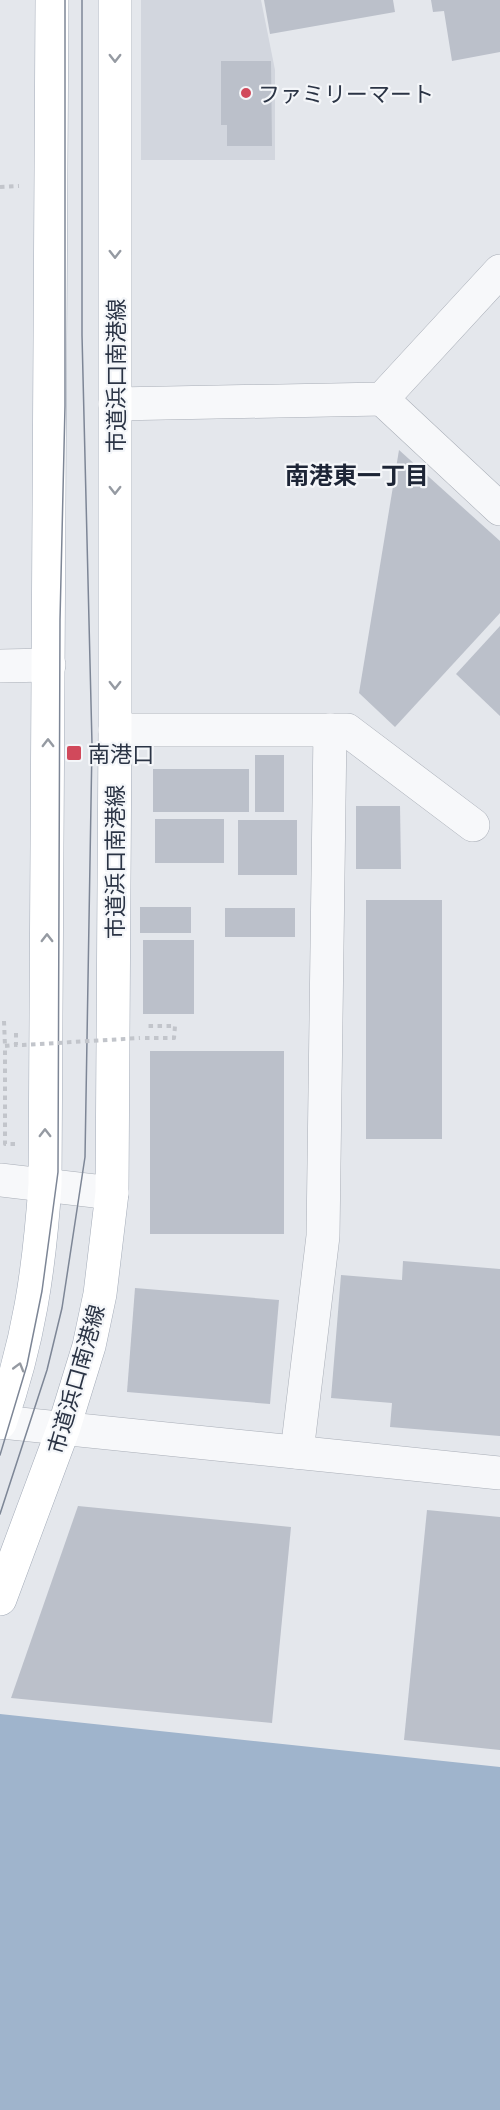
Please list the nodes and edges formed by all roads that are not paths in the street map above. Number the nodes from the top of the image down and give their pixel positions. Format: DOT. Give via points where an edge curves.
graph roads {
  1 [pos="52,0"];
  2 [pos="115,0"];
  3 [pos="500,271"];
  4 [pos="382,399"];
  5 [pos="115,404"];
  6 [pos="500,509"];
  7 [pos="49,665"];
  8 [pos="0,666"];
  9 [pos="115,730"];
  10 [pos="330,730"];
  11 [pos="473,825"];
  12 [pos="0,1180"];
  13 [pos="45,1185"];
  14 [pos="112,1193"];
  15 [pos="0,1422"];
  16 [pos="64,1427"];
  17 [pos="297,1452"];
  18 [pos="500,1473"];
  19 [pos="0,1599"];
  1 -- 7 [label="main road"];
  2 -- 5 [label="main road, 市道浜口南港線, one-way"];
  3 -- 4 [label="street"];
  4 -- 5 [label="street"];
  4 -- 6 [label="street"];
  5 -- 9 [label="main road, 市道浜口南港線, one-way"];
  7 -- 8 [label="street"];
  13 -- 7 [label="main road, one-way"];
  9 -- 10 [label="street"];
  9 -- 14 [label="main road, 市道浜口南港線"];
  10 -- 11 [label="street" via="347,730"];
  10 -- 17 [label="street" via="323,1236"];
  12 -- 13 [label="street"];
  13 -- 14 [label="street"];
  15 -- 13 [label="main road, one-way" via="20,1367 33,1305"];
  14 -- 16 [label="main road, 市道浜口南港線" via="100,1294"];
  15 -- 16 [label="street"];
  16 -- 17 [label="street"];
  16 -- 19 [label="main road, 市道浜口南港線"];
  17 -- 18 [label="street"];
}
